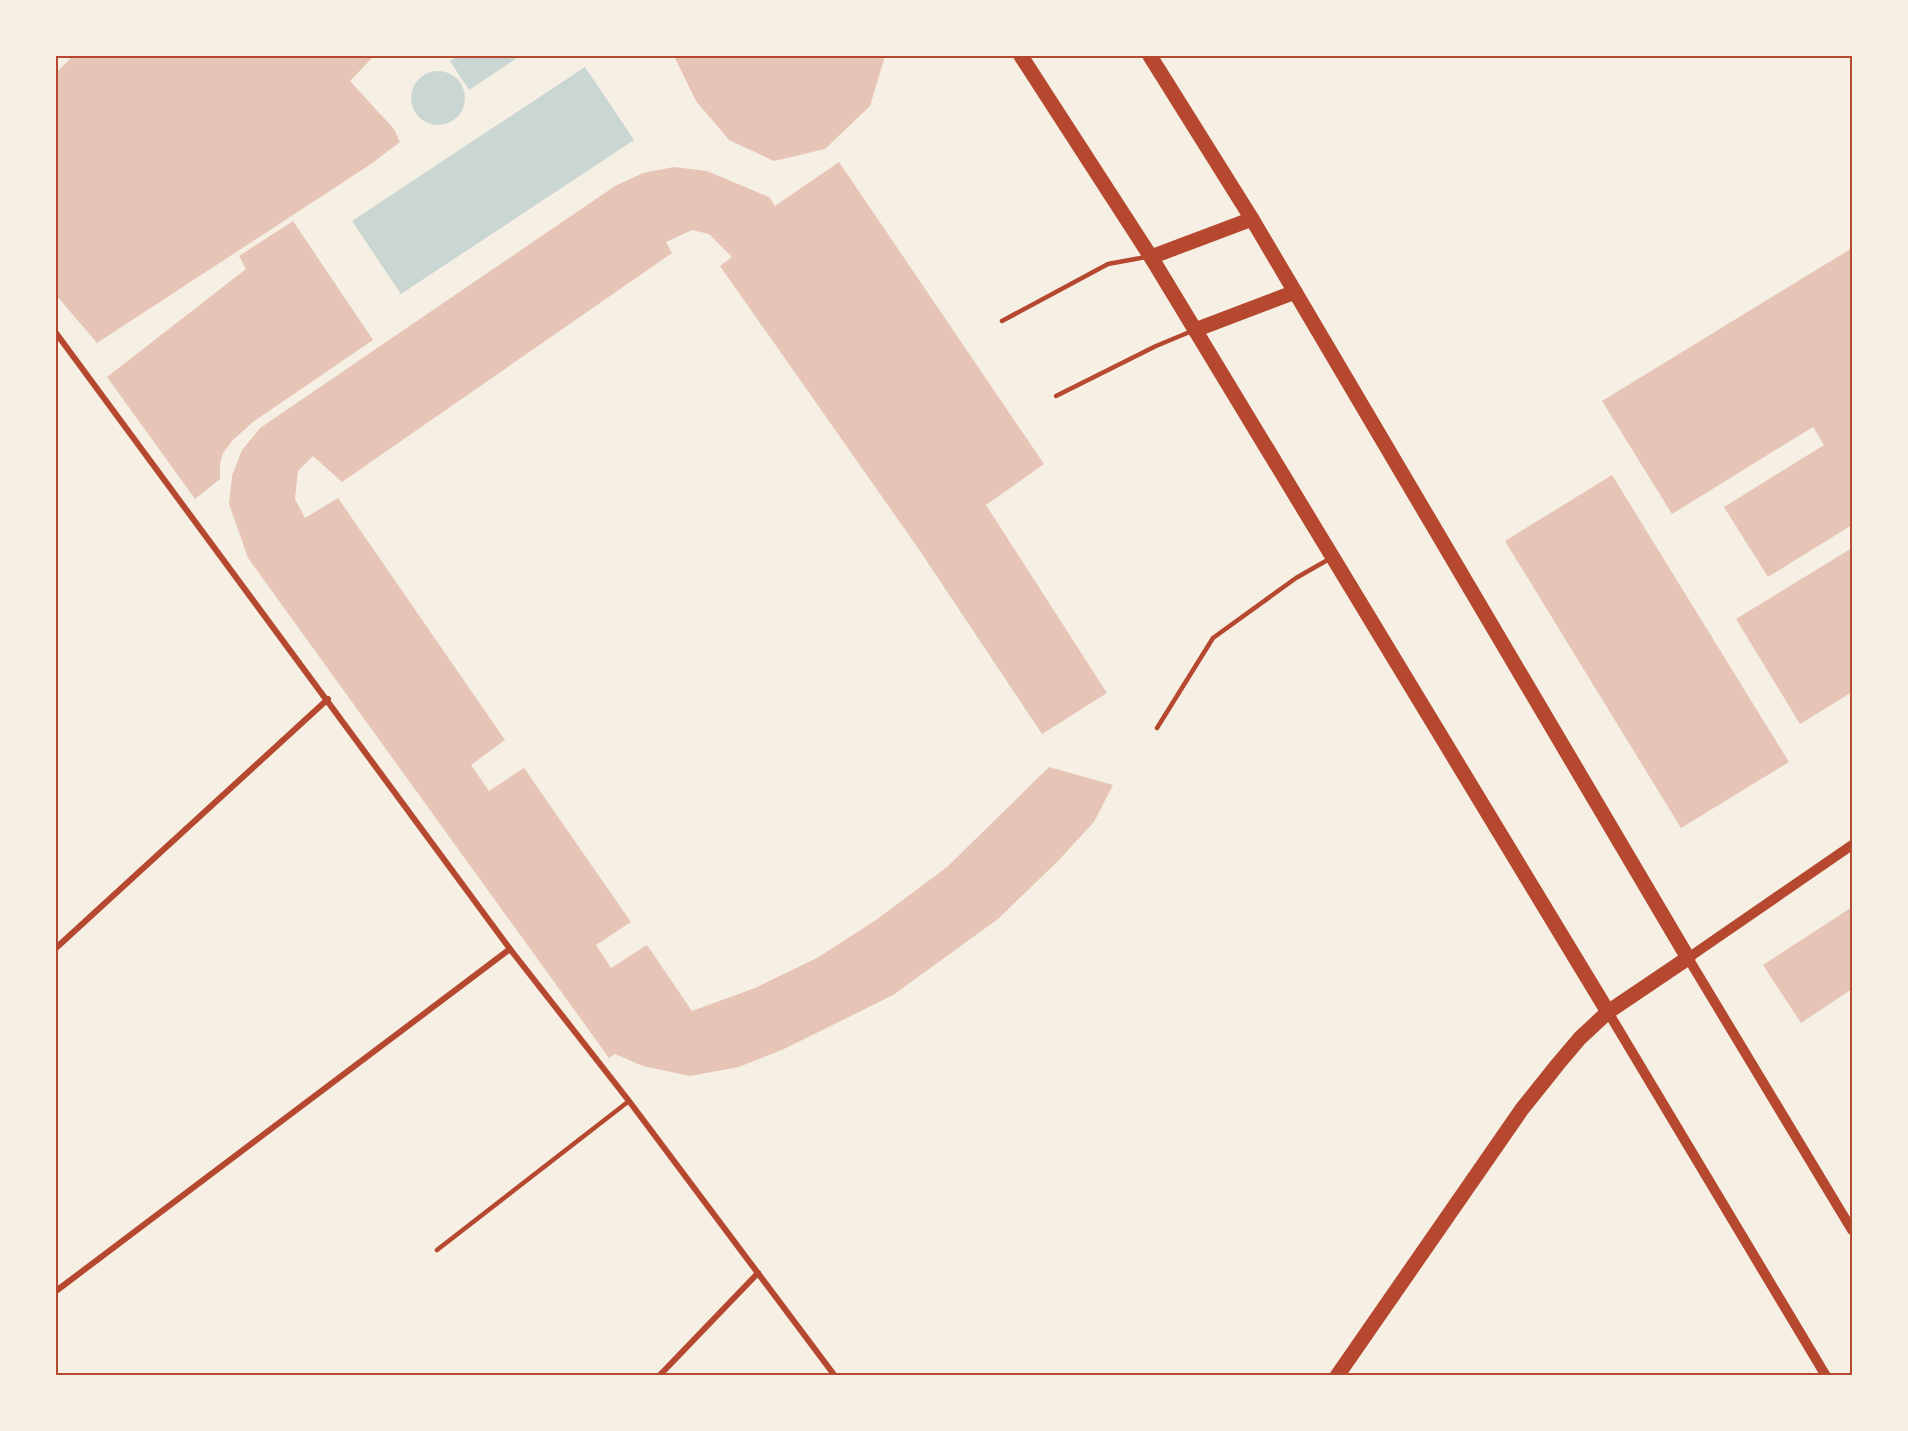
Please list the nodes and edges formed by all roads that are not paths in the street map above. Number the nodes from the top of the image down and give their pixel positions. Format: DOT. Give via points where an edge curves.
graph roads {
  1 [pos="1021,56"];
  2 [pos="1149,56"];
  3 [pos="1252,219"];
  4 [pos="1151,256"];
  5 [pos="1295,292"];
  6 [pos="1002,321"];
  7 [pos="1195,330"];
  8 [pos="56,333"];
  9 [pos="1056,396"];
  10 [pos="1333,557"];
  11 [pos="328,699"];
  12 [pos="1156,728"];
  13 [pos="1852,845"];
  14 [pos="56,948"];
  15 [pos="510,949"];
  16 [pos="1688,958"];
  17 [pos="1608,1012"];
  18 [pos="629,1101"];
  19 [pos="1852,1230"];
  20 [pos="437,1250"];
  21 [pos="758,1273"];
  22 [pos="56,1291"];
  23 [pos="659,1376"];
  24 [pos="835,1376"];
  25 [pos="1337,1376"];
  26 [pos="1826,1376"];
  1 -- 4 [label="main road"];
  2 -- 3 [label="main road"];
  3 -- 4 [label="main road"];
  3 -- 5 [label="main road"];
  4 -- 6 [label="lane" via="1108,264"];
  4 -- 7 [label="main road"];
  5 -- 7 [label="main road"];
  5 -- 16 [label="main road"];
  7 -- 9 [label="lane"];
  7 -- 10 [label="main road"];
  8 -- 11 [label="street"];
  10 -- 12 [label="lane" via="1296,578 1213,638"];
  10 -- 17 [label="main road"];
  11 -- 14 [label="street"];
  11 -- 15 [label="street"];
  13 -- 16 [label="street"];
  15 -- 18 [label="street"];
  15 -- 22 [label="street"];
  16 -- 17 [label="main road"];
  16 -- 19 [label="street"];
  17 -- 25 [label="main road" via="1580,1038 1522,1109"];
  17 -- 26 [label="street"];
  18 -- 20 [label="lane"];
  18 -- 21 [label="street"];
  21 -- 23 [label="street"];
  21 -- 24 [label="street"];
}
